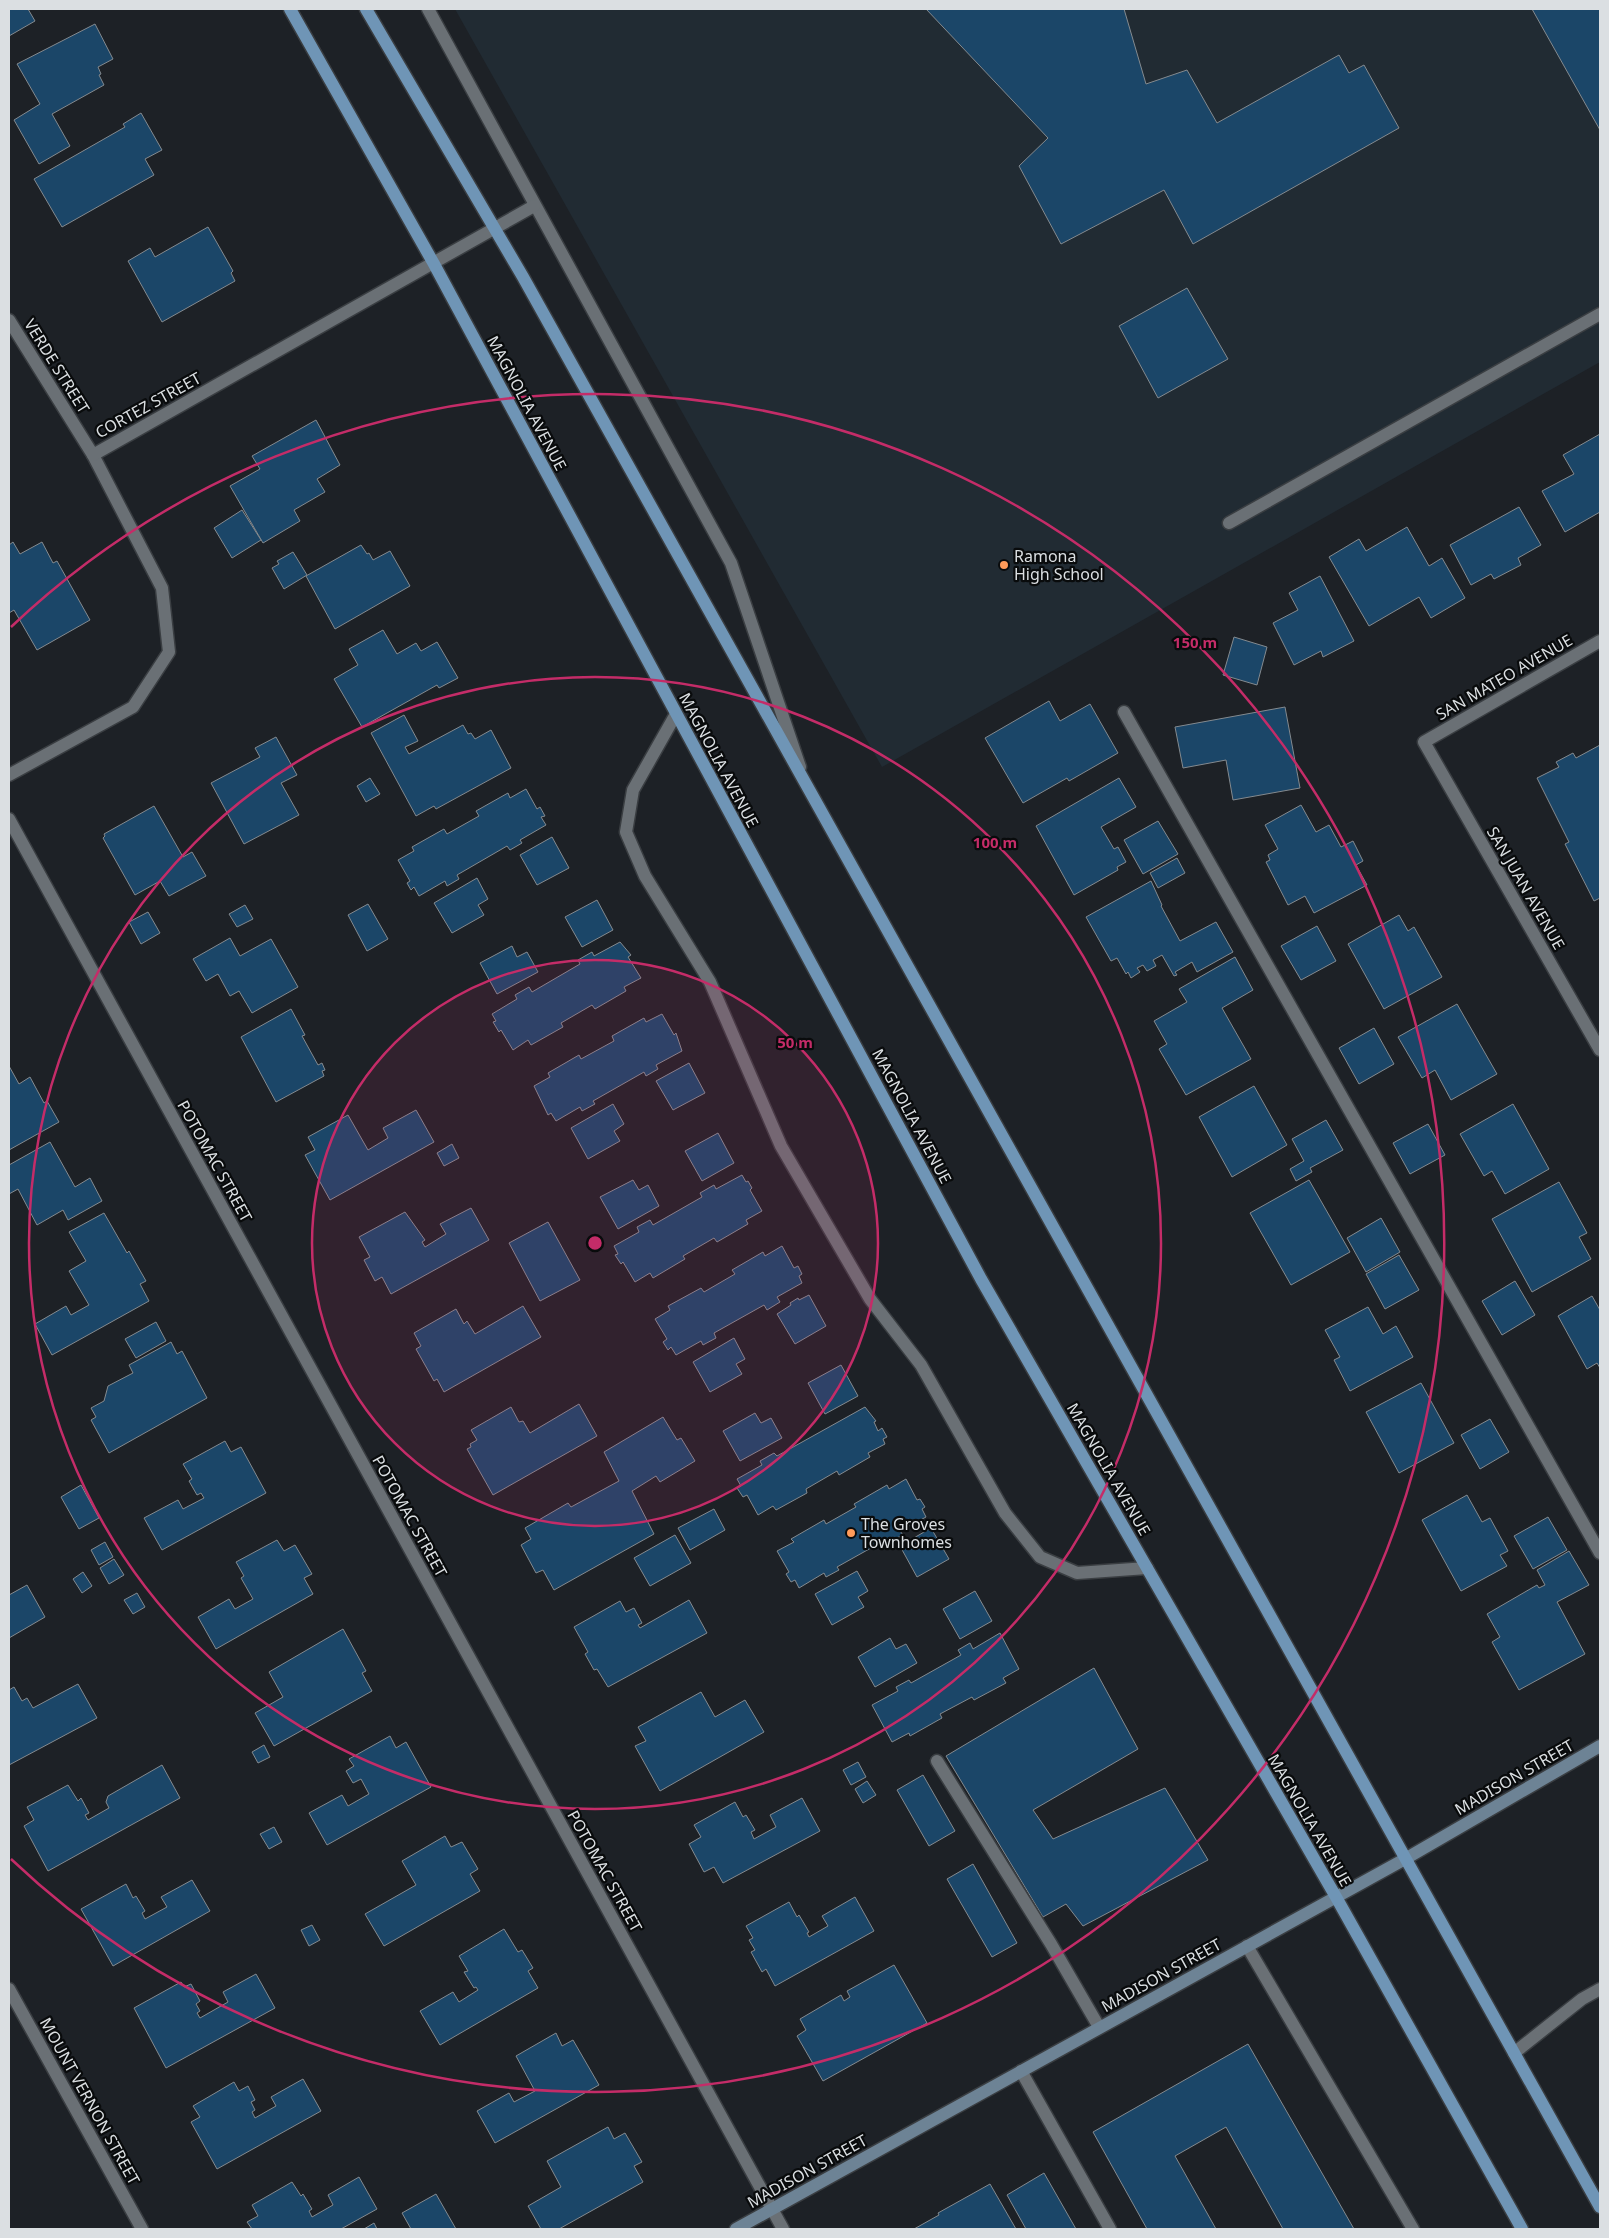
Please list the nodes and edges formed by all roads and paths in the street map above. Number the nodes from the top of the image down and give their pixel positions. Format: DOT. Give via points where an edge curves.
graph roads {
  1 [pos="290,9"];
  2 [pos="366,9"];
  3 [pos="428,9"];
  4 [pos="534,206"];
  5 [pos="495,228"];
  6 [pos="434,264"];
  7 [pos="1600,314"];
  8 [pos="9,320"];
  9 [pos="92,455"];
  10 [pos="1229,523"];
  11 [pos="1600,641"];
  12 [pos="1124,712"];
  13 [pos="676,714"];
  14 [pos="1424,742"];
  15 [pos="9,775"];
  16 [pos="804,779"];
  17 [pos="9,819"];
  18 [pos="1600,1050"];
  19 [pos="1600,1553"];
  20 [pos="1147,1568"];
  21 [pos="1600,1746"];
  22 [pos="937,1761"];
  23 [pos="1405,1859"];
  24 [pos="1336,1897"];
  25 [pos="1247,1946"];
  26 [pos="9,1989"];
  27 [pos="1600,1989"];
  28 [pos="1100,2028"];
  29 [pos="1514,2053"];
  30 [pos="1021,2071"];
  31 [pos="1600,2206"];
  32 [pos="772,2209"];
  33 [pos="142,2229"];
  34 [pos="736,2229"];
  35 [pos="783,2229"];
  36 [pos="1110,2229"];
  37 [pos="1413,2229"];
  38 [pos="1522,2229"];
  1 -- 6 [label="main road, MAGNOLIA AVENUE"];
  2 -- 5 [label="main road"];
  3 -- 4 [label="street"];
  4 -- 5 [label="street, CORTEZ STREET"];
  4 -- 16 [label="street" via="731,563"];
  5 -- 6 [label="street, CORTEZ STREET"];
  5 -- 16 [label="main road"];
  6 -- 9 [label="street, CORTEZ STREET"];
  6 -- 13 [label="main road, MAGNOLIA AVENUE"];
  7 -- 10 [label="street"];
  8 -- 9 [label="street, VERDE STREET"];
  9 -- 15 [label="street, CORTEZ STREET" via="162,588 169,652 133,707"];
  11 -- 14 [label="street, SAN MATEO AVENUE"];
  12 -- 19 [label="street"];
  13 -- 20 [label="main road, MAGNOLIA AVENUE" via="981,1279"];
  13 -- 20 [label="street" via="633,790 626,832 645,876 710,982 781,1146 870,1299 921,1365 1005,1513 1040,1557 1077,1573"];
  14 -- 18 [label="street, SAN JUAN AVENUE"];
  16 -- 23 [label="main road"];
  17 -- 32 [label="street, POTOMAC STREET"];
  20 -- 24 [label="main road, MAGNOLIA AVENUE"];
  21 -- 23 [label="main road, MADISON STREET"];
  22 -- 28 [label="street"];
  23 -- 24 [label="main road, MADISON STREET"];
  23 -- 29 [label="main road"];
  24 -- 25 [label="main road, MADISON STREET"];
  24 -- 38 [label="main road, MAGNOLIA AVENUE"];
  25 -- 28 [label="main road, MADISON STREET"];
  25 -- 37 [label="street"];
  26 -- 33 [label="street, MOUNT VERNON STREET"];
  27 -- 29 [label="street" via="1582,1999"];
  28 -- 30 [label="main road, MADISON STREET"];
  29 -- 31 [label="main road"];
  30 -- 32 [label="main road, MADISON STREET"];
  30 -- 36 [label="street"];
  32 -- 34 [label="main road, MADISON STREET"];
  32 -- 35 [label="street, POTOMAC STREET"];
}
